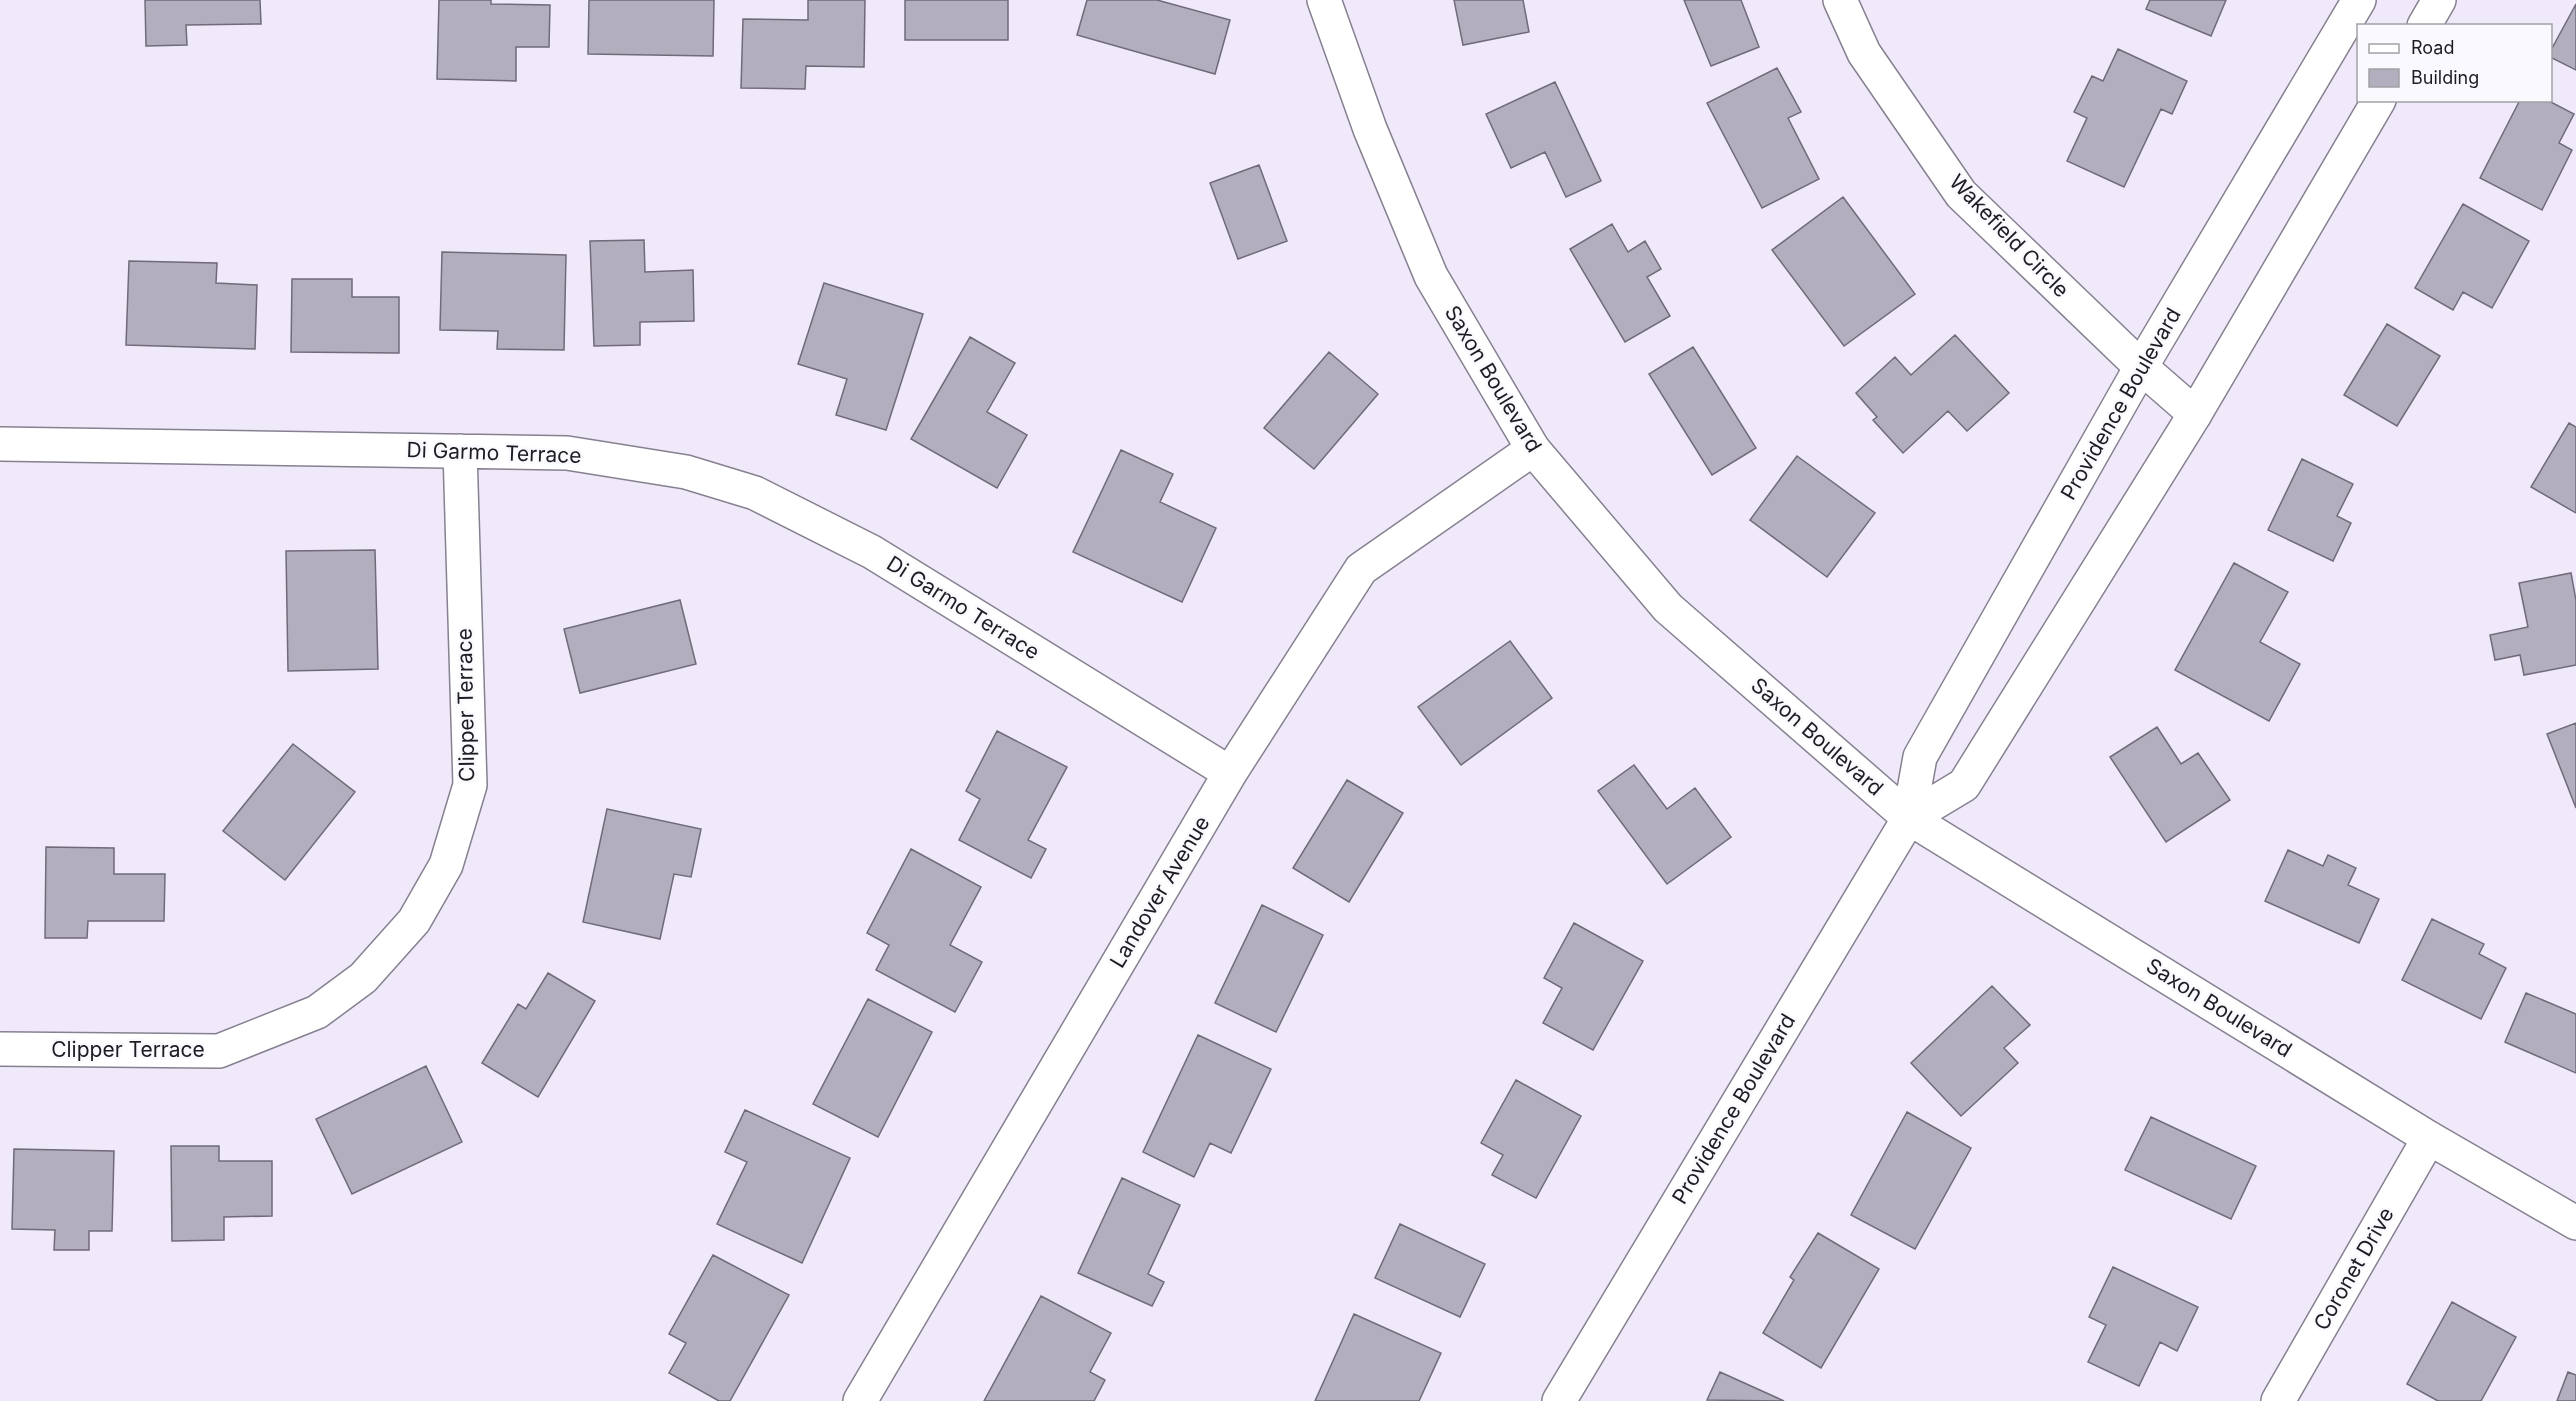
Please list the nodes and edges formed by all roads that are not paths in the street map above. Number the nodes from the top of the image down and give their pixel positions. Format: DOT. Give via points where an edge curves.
graph roads {
  1 [pos="1324,0"];
  2 [pos="1840,0"];
  3 [pos="2359,0"];
  4 [pos="2439,0"];
  5 [pos="2425,24"];
  6 [pos="2378,102"];
  7 [pos="2141,367"];
  8 [pos="2195,414"];
  9 [pos="0,444"];
  10 [pos="1533,449"];
  11 [pos="460,451"];
  12 [pos="1230,773"];
  13 [pos="1909,818"];
  14 [pos="0,1049"];
  15 [pos="2429,1138"];
  16 [pos="2576,1223"];
  17 [pos="860,1401"];
  18 [pos="1559,1401"];
  19 [pos="2278,1401"];
  1 -- 10 [label="main road, Saxon Boulevard" via="1370,129 1431,276"];
  2 -- 7 [label="main road, Wakefield Circle" via="1864,53 1962,194"];
  3 -- 7 [label="main road, Providence Boulevard"];
  4 -- 5 [label="main road"];
  6 -- 8 [label="main road, Providence Boulevard"];
  7 -- 8 [label="main road, Wakefield Circle"];
  7 -- 13 [label="main road, Providence Boulevard" via="1920,757"];
  8 -- 13 [label="main road, Providence Boulevard" via="1964,784"];
  9 -- 11 [label="main road, Di Garmo Terrace"];
  10 -- 12 [label="main road, Landover Avenue" via="1361,569"];
  10 -- 13 [label="main road, Saxon Boulevard" via="1668,608"];
  11 -- 12 [label="main road, Di Garmo Terrace" via="567,453 686,472 755,493 872,552"];
  11 -- 14 [label="main road, Clipper Terrace" via="470,785 446,865 414,921 363,978 316,1012 219,1051"];
  12 -- 17 [label="main road, Landover Avenue"];
  13 -- 15 [label="main road, Saxon Boulevard"];
  13 -- 18 [label="main road, Providence Boulevard"];
  15 -- 16 [label="main road, Saxon Boulevard"];
  15 -- 19 [label="main road, Coronet Drive"];
}
